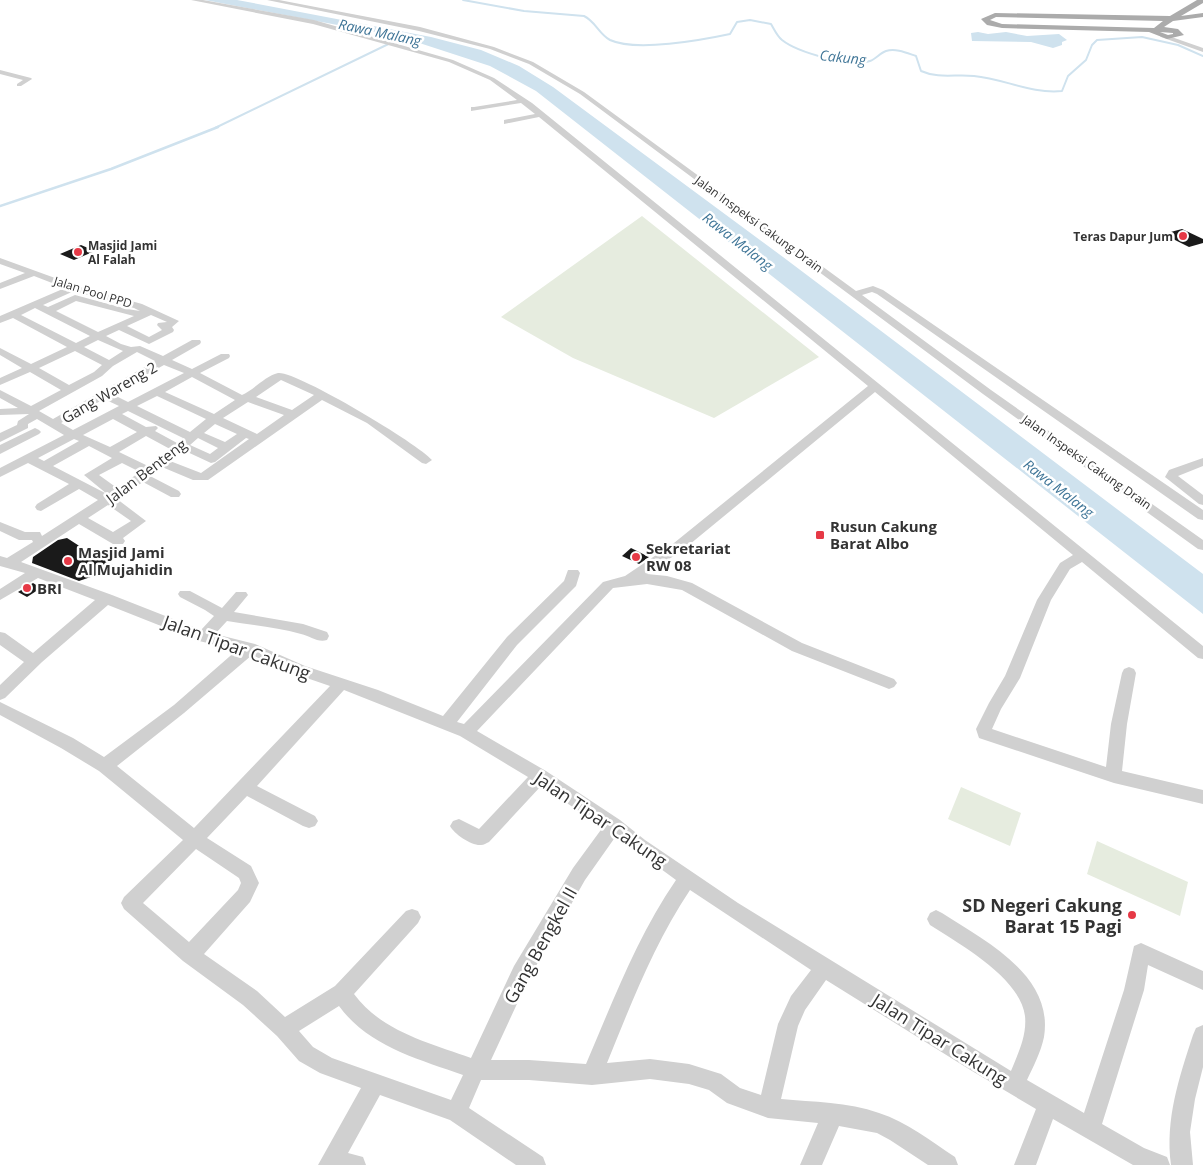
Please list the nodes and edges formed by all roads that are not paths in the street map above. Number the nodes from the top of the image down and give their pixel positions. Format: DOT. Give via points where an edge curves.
graph roads {
  1 [pos="194,0"];
  2 [pos="270,0"];
  3 [pos="1202,0"];
  4 [pos="1196,5"];
  5 [pos="1203,15"];
  6 [pos="1179,16"];
  7 [pos="1159,34"];
  8 [pos="1179,34"];
  9 [pos="1203,48"];
  10 [pos="0,72"];
  11 [pos="19,85"];
  12 [pos="522,100"];
  13 [pos="474,109"];
  14 [pos="540,115"];
  15 [pos="506,122"];
  16 [pos="0,261"];
  17 [pos="11,265"];
  18 [pos="0,269"];
  19 [pos="34,273"];
  20 [pos="0,286"];
  21 [pos="74,288"];
  22 [pos="854,294"];
  23 [pos="121,300"];
  24 [pos="890,300"];
  25 [pos="36,305"];
  26 [pos="870,305"];
  27 [pos="108,307"];
  28 [pos="0,310"];
  29 [pos="49,310"];
  30 [pos="146,313"];
  31 [pos="12,315"];
  32 [pos="0,320"];
  33 [pos="118,326"];
  34 [pos="932,329"];
  35 [pos="97,335"];
  36 [pos="910,335"];
  37 [pos="196,342"];
  38 [pos="74,346"];
  39 [pos="132,350"];
  40 [pos="0,351"];
  41 [pos="225,356"];
  42 [pos="165,360"];
  43 [pos="109,364"];
  44 [pos="30,368"];
  45 [pos="192,373"];
  46 [pos="0,382"];
  47 [pos="875,386"];
  48 [pos="70,390"];
  49 [pos="157,392"];
  50 [pos="0,393"];
  51 [pos="105,395"];
  52 [pos="322,395"];
  53 [pos="244,398"];
  54 [pos="130,407"];
  55 [pos="0,412"];
  56 [pos="33,413"];
  57 [pos="293,414"];
  58 [pos="114,415"];
  59 [pos="214,419"];
  60 [pos="162,423"];
  61 [pos="52,424"];
  62 [pos="36,432"];
  63 [pos="146,432"];
  64 [pos="245,433"];
  65 [pos="73,435"];
  66 [pos="0,438"];
  67 [pos="258,439"];
  68 [pos="89,441"];
  69 [pos="186,441"];
  70 [pos="226,447"];
  71 [pos="0,450"];
  72 [pos="116,455"];
  73 [pos="30,459"];
  74 [pos="426,460"];
  75 [pos="162,462"];
  76 [pos="1203,462"];
  77 [pos="44,466"];
  78 [pos="1,471"];
  79 [pos="145,475"];
  80 [pos="79,484"];
  81 [pos="175,494"];
  82 [pos="113,497"];
  83 [pos="1203,501"];
  84 [pos="42,507"];
  85 [pos="1203,516"];
  86 [pos="79,518"];
  87 [pos="0,526"];
  88 [pos="42,544"];
  89 [pos="1203,546"];
  90 [pos="1083,556"];
  91 [pos="4,563"];
  92 [pos="37,572"];
  93 [pos="573,573"];
  94 [pos="629,579"];
  95 [pos="185,594"];
  96 [pos="0,595"];
  97 [pos="241,595"];
  98 [pos="107,598"];
  99 [pos="222,615"];
  100 [pos="204,636"];
  101 [pos="322,636"];
  102 [pos="0,637"];
  103 [pos="250,648"];
  104 [pos="1203,654"];
  105 [pos="34,661"];
  106 [pos="1129,673"];
  107 [pos="341,683"];
  108 [pos="889,683"];
  109 [pos="0,694"];
  110 [pos="0,708"];
  111 [pos="446,724"];
  112 [pos="466,732"];
  113 [pos="105,766"];
  114 [pos="540,776"];
  115 [pos="1114,776"];
  116 [pos="246,788"];
  117 [pos="1203,797"];
  118 [pos="308,821"];
  119 [pos="614,825"];
  120 [pos="459,826"];
  121 [pos="196,840"];
  122 [pos="688,878"];
  123 [pos="412,917"];
  124 [pos="936,919"];
  125 [pos="190,955"];
  126 [pos="824,967"];
  127 [pos="1203,981"];
  128 [pos="342,992"];
  129 [pos="284,1029"];
  130 [pos="1203,1034"];
  131 [pos="476,1070"];
  132 [pos="592,1075"];
  133 [pos="376,1082"];
  134 [pos="1015,1085"];
  135 [pos="1048,1105"];
  136 [pos="768,1108"];
  137 [pos="456,1112"];
  138 [pos="833,1114"];
  139 [pos="1090,1127"];
  140 [pos="1136,1160"];
  141 [pos="330,1162"];
  142 [pos="356,1165"];
  143 [pos="536,1165"];
  144 [pos="811,1165"];
  145 [pos="947,1165"];
  146 [pos="1025,1165"];
  147 [pos="1159,1165"];
  148 [pos="1182,1165"];
  1 -- 12 [label="street" via="308,21 390,44 474,70"];
  2 -- 22 [label="street, Jalan Inspeksi Cakung Drain" via="439,34 502,51 532,63 582,93"];
  3 -- 4 [label="main road"];
  4 -- 6 [label="main road"];
  5 -- 6 [label="main road"];
  6 -- 7 [label="main road"];
  6 -- 7 [label="main road" via="995,15 985,19 1002,26"];
  6 -- 8 [label="main road"];
  7 -- 8 [label="main road"];
  7 -- 9 [label="street"];
  8 -- 9 [label="street"];
  10 -- 11 [label="street" via="29,79"];
  12 -- 13 [label="street"];
  12 -- 14 [label="street"];
  14 -- 15 [label="street"];
  14 -- 47 [label="street"];
  16 -- 17 [label="street, Jalan Pool PPD"];
  17 -- 18 [label="street"];
  17 -- 19 [label="street, Jalan Pool PPD"];
  19 -- 20 [label="street"];
  19 -- 21 [label="street, Jalan Pool PPD"];
  21 -- 23 [label="street, Jalan Pool PPD"];
  21 -- 25 [label="street"];
  22 -- 24 [label="street" via="874,289"];
  22 -- 26 [label="street, Jalan Inspeksi Cakung Drain"];
  23 -- 27 [label="street"];
  23 -- 30 [label="street, Jalan Pool PPD"];
  24 -- 26 [label="street"];
  24 -- 34 [label="street"];
  25 -- 29 [label="street"];
  25 -- 31 [label="street"];
  26 -- 36 [label="street, Jalan Inspeksi Cakung Drain"];
  27 -- 29 [label="street" via="75,298"];
  27 -- 30 [label="street"];
  28 -- 31 [label="street"];
  29 -- 35 [label="street"];
  30 -- 33 [label="street"];
  30 -- 33 [label="street" via="168,330 149,341"];
  31 -- 32 [label="street"];
  31 -- 38 [label="street"];
  33 -- 35 [label="street"];
  34 -- 36 [label="street"];
  34 -- 85 [label="street"];
  35 -- 38 [label="street"];
  35 -- 39 [label="street" via="116,346"];
  36 -- 89 [label="street, Jalan Inspeksi Cakung Drain"];
  37 -- 42 [label="street, Gang Wareng 2"];
  38 -- 43 [label="street"];
  38 -- 44 [label="street"];
  39 -- 42 [label="street" via="136,348"];
  39 -- 43 [label="street"];
  40 -- 44 [label="street"];
  41 -- 45 [label="street"];
  42 -- 45 [label="street"];
  42 -- 51 [label="street, Gang Wareng 2"];
  43 -- 48 [label="street"];
  44 -- 46 [label="street"];
  44 -- 48 [label="street"];
  45 -- 49 [label="street"];
  45 -- 53 [label="street"];
  47 -- 90 [label="street"];
  47 -- 94 [label="street" via="679,546"];
  48 -- 56 [label="street"];
  49 -- 54 [label="street"];
  49 -- 59 [label="street"];
  50 -- 56 [label="street"];
  51 -- 54 [label="street"];
  51 -- 61 [label="street, Gang Wareng 2"];
  52 -- 53 [label="street, Jalan Benteng" via="280,376"];
  52 -- 57 [label="street"];
  52 -- 74 [label="street" via="371,421"];
  53 -- 57 [label="street"];
  53 -- 59 [label="street, Jalan Benteng"];
  54 -- 58 [label="street"];
  54 -- 60 [label="street"];
  55 -- 56 [label="street"];
  56 -- 61 [label="street"];
  56 -- 66 [label="street" via="22,423 24,426"];
  57 -- 67 [label="street"];
  58 -- 63 [label="street"];
  58 -- 65 [label="street"];
  59 -- 64 [label="street"];
  59 -- 69 [label="street, Jalan Benteng"];
  60 -- 63 [label="street"];
  60 -- 69 [label="street"];
  61 -- 65 [label="street"];
  62 -- 71 [label="street"];
  63 -- 69 [label="street"];
  63 -- 72 [label="street"];
  64 -- 67 [label="street"];
  64 -- 70 [label="street"];
  65 -- 68 [label="street"];
  65 -- 73 [label="street"];
  67 -- 75 [label="street" via="204,478"];
  68 -- 72 [label="street"];
  68 -- 77 [label="street"];
  69 -- 70 [label="street"];
  69 -- 70 [label="street" via="211,459"];
  69 -- 75 [label="street, Jalan Benteng"];
  72 -- 79 [label="street"];
  72 -- 82 [label="street" via="90,475"];
  73 -- 77 [label="street"];
  73 -- 78 [label="street"];
  75 -- 79 [label="street, Jalan Benteng"];
  76 -- 83 [label="street" via="1173,473 1171,477"];
  77 -- 80 [label="street"];
  79 -- 81 [label="street"];
  79 -- 82 [label="street, Jalan Benteng"];
  80 -- 82 [label="street"];
  80 -- 84 [label="street"];
  82 -- 86 [label="street, Jalan Benteng"];
  82 -- 86 [label="street" via="140,520 116,540"];
  86 -- 88 [label="street, Jalan Benteng"];
  87 -- 88 [label="street" via="24,537 35,535"];
  88 -- 91 [label="street, Jalan Benteng"];
  90 -- 104 [label="street"];
  90 -- 115 [label="street" via="1065,566 1044,600 1012,678 984,728 985,734"];
  91 -- 92 [label="street, Jalan Tipar Cakung"];
  92 -- 96 [label="street"];
  92 -- 98 [label="street, Jalan Tipar Cakung"];
  93 -- 111 [label="street" via="571,583 512,641"];
  94 -- 108 [label="street" via="671,581 687,586 797,648"];
  94 -- 112 [label="street" via="608,585"];
  95 -- 99 [label="street"];
  97 -- 99 [label="street"];
  98 -- 100 [label="street, Jalan Tipar Cakung"];
  98 -- 105 [label="street"];
  99 -- 100 [label="street"];
  99 -- 101 [label="street" via="294,627"];
  100 -- 103 [label="street, Jalan Tipar Cakung"];
  102 -- 105 [label="street"];
  103 -- 107 [label="street, Jalan Tipar Cakung" via="300,670"];
  103 -- 113 [label="street"];
  105 -- 109 [label="street"];
  106 -- 115 [label="street" via="1115,746"];
  107 -- 111 [label="street, Jalan Tipar Cakung"];
  107 -- 116 [label="street"];
  110 -- 113 [label="street"];
  111 -- 112 [label="street, Jalan Tipar Cakung"];
  112 -- 114 [label="street, Jalan Tipar Cakung"];
  113 -- 121 [label="street"];
  114 -- 119 [label="street, Jalan Tipar Cakung"];
  114 -- 120 [label="street" via="483,837"];
  115 -- 117 [label="street"];
  116 -- 118 [label="street"];
  116 -- 121 [label="street"];
  119 -- 122 [label="street, Jalan Tipar Cakung"];
  119 -- 131 [label="street, Gang Bengkel II" via="579,874 521,973"];
  121 -- 125 [label="street" via="245,872 250,882 244,896"];
  121 -- 125 [label="street" via="130,903"];
  122 -- 126 [label="street, Jalan Tipar Cakung"];
  122 -- 132 [label="street" via="665,912 628,985"];
  123 -- 128 [label="street"];
  124 -- 134 [label="street" via="1014,974 1032,1004 1034,1036"];
  125 -- 129 [label="street" via="243,992"];
  126 -- 134 [label="street, Jalan Tipar Cakung"];
  126 -- 136 [label="street" via="798,1003 788,1024"];
  127 -- 139 [label="street" via="1141,952 1134,990"];
  128 -- 129 [label="street"];
  128 -- 131 [label="street" via="373,1027 401,1042"];
  129 -- 133 [label="street" via="306,1054 327,1066"];
  130 -- 148 [label="street" via="1179,1130"];
  131 -- 132 [label="street"];
  131 -- 137 [label="street, Gang Bengkel II"];
  132 -- 136 [label="street" via="650,1069 689,1074 714,1081 734,1096"];
  133 -- 137 [label="street"];
  133 -- 141 [label="street"];
  134 -- 135 [label="street, Jalan Tipar Cakung"];
  135 -- 139 [label="street, Jalan Tipar Cakung"];
  135 -- 146 [label="street"];
  136 -- 138 [label="street"];
  137 -- 143 [label="street"];
  138 -- 144 [label="street"];
  138 -- 145 [label="street" via="878,1123 898,1132"];
  139 -- 140 [label="street, Jalan Tipar Cakung"];
  140 -- 147 [label="street, Jalan Tipar Cakung"];
  141 -- 142 [label="street"];
}
